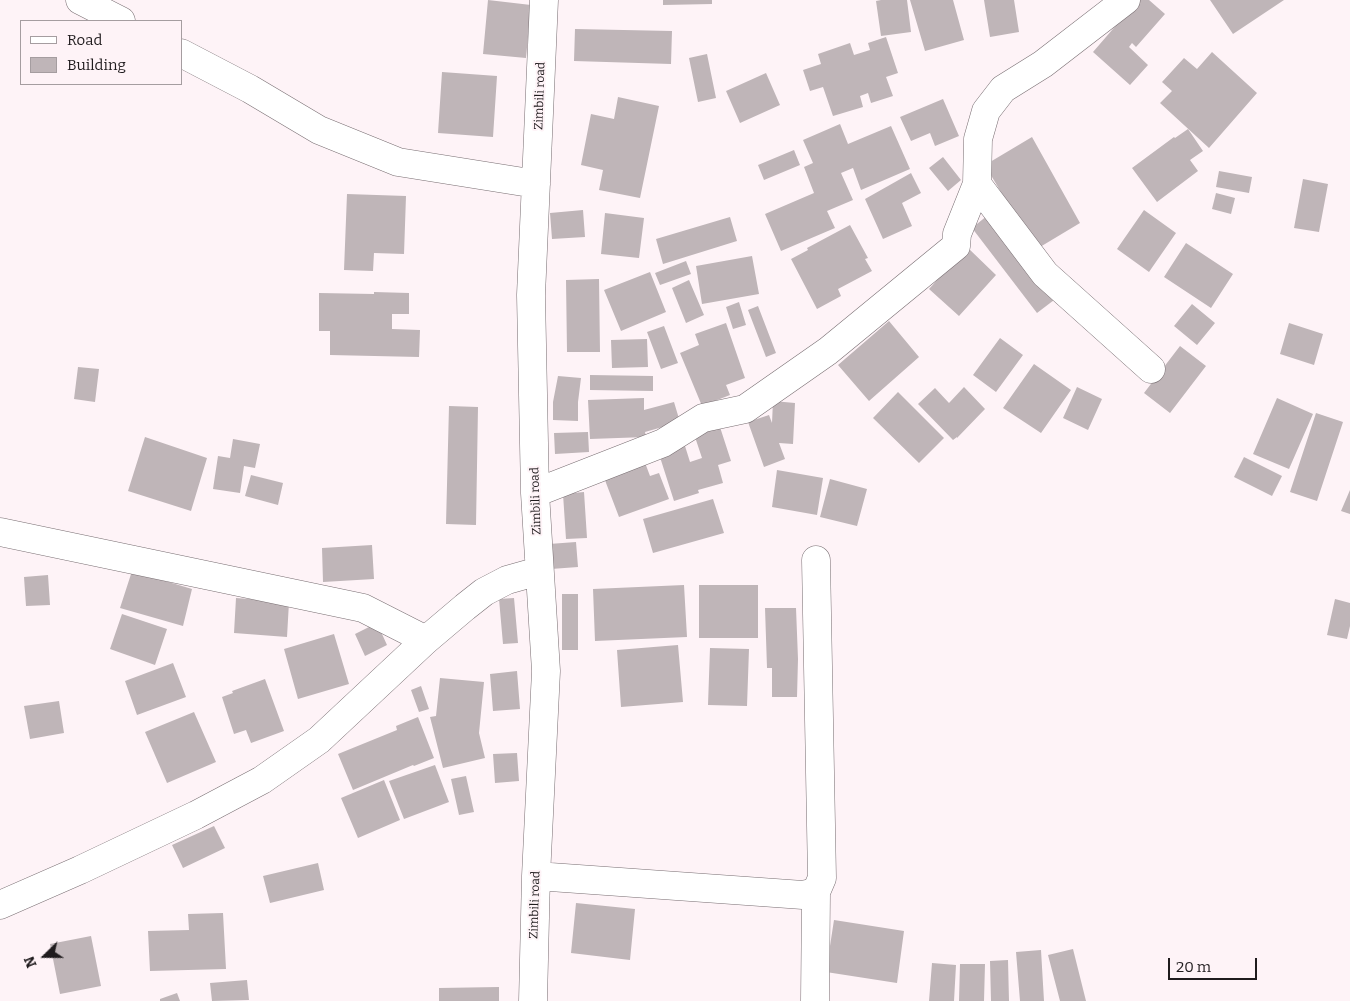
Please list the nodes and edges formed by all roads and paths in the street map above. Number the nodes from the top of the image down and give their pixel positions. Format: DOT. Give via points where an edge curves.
graph roads {
  1 [pos="80,0"];
  2 [pos="544,0"];
  3 [pos="1126,0"];
  4 [pos="119,20"];
  5 [pos="182,54"];
  6 [pos="536,184"];
  7 [pos="977,184"];
  8 [pos="1151,369"];
  9 [pos="535,492"];
  10 [pos="0,532"];
  11 [pos="816,560"];
  12 [pos="539,571"];
  13 [pos="426,640"];
  14 [pos="536,876"];
  15 [pos="816,892"];
  16 [pos="0,905"];
  17 [pos="532,1001"];
  18 [pos="815,1001"];
  1 -- 4 [label="street"];
  2 -- 6 [label="street, Zimbili road"];
  3 -- 7 [label="street" via="1043,64 1003,89 986,110 978,139"];
  5 -- 6 [label="street" via="319,130 398,162"];
  6 -- 9 [label="street, Zimbili road" via="531,295"];
  7 -- 8 [label="street" via="1045,274"];
  7 -- 9 [label="street" via="956,234 956,246 828,351 745,409 703,418 663,443"];
  9 -- 12 [label="street, Zimbili road"];
  10 -- 13 [label="street" via="363,608"];
  11 -- 15 [label="street" via="822,878"];
  12 -- 13 [label="street" via="508,580 484,592"];
  12 -- 14 [label="street, Zimbili road" via="546,671"];
  13 -- 16 [label="street" via="319,740 262,780 196,815"];
  14 -- 15 [label="street" via="803,895"];
  14 -- 17 [label="street, Zimbili road"];
  15 -- 18 [label="street"];
}
